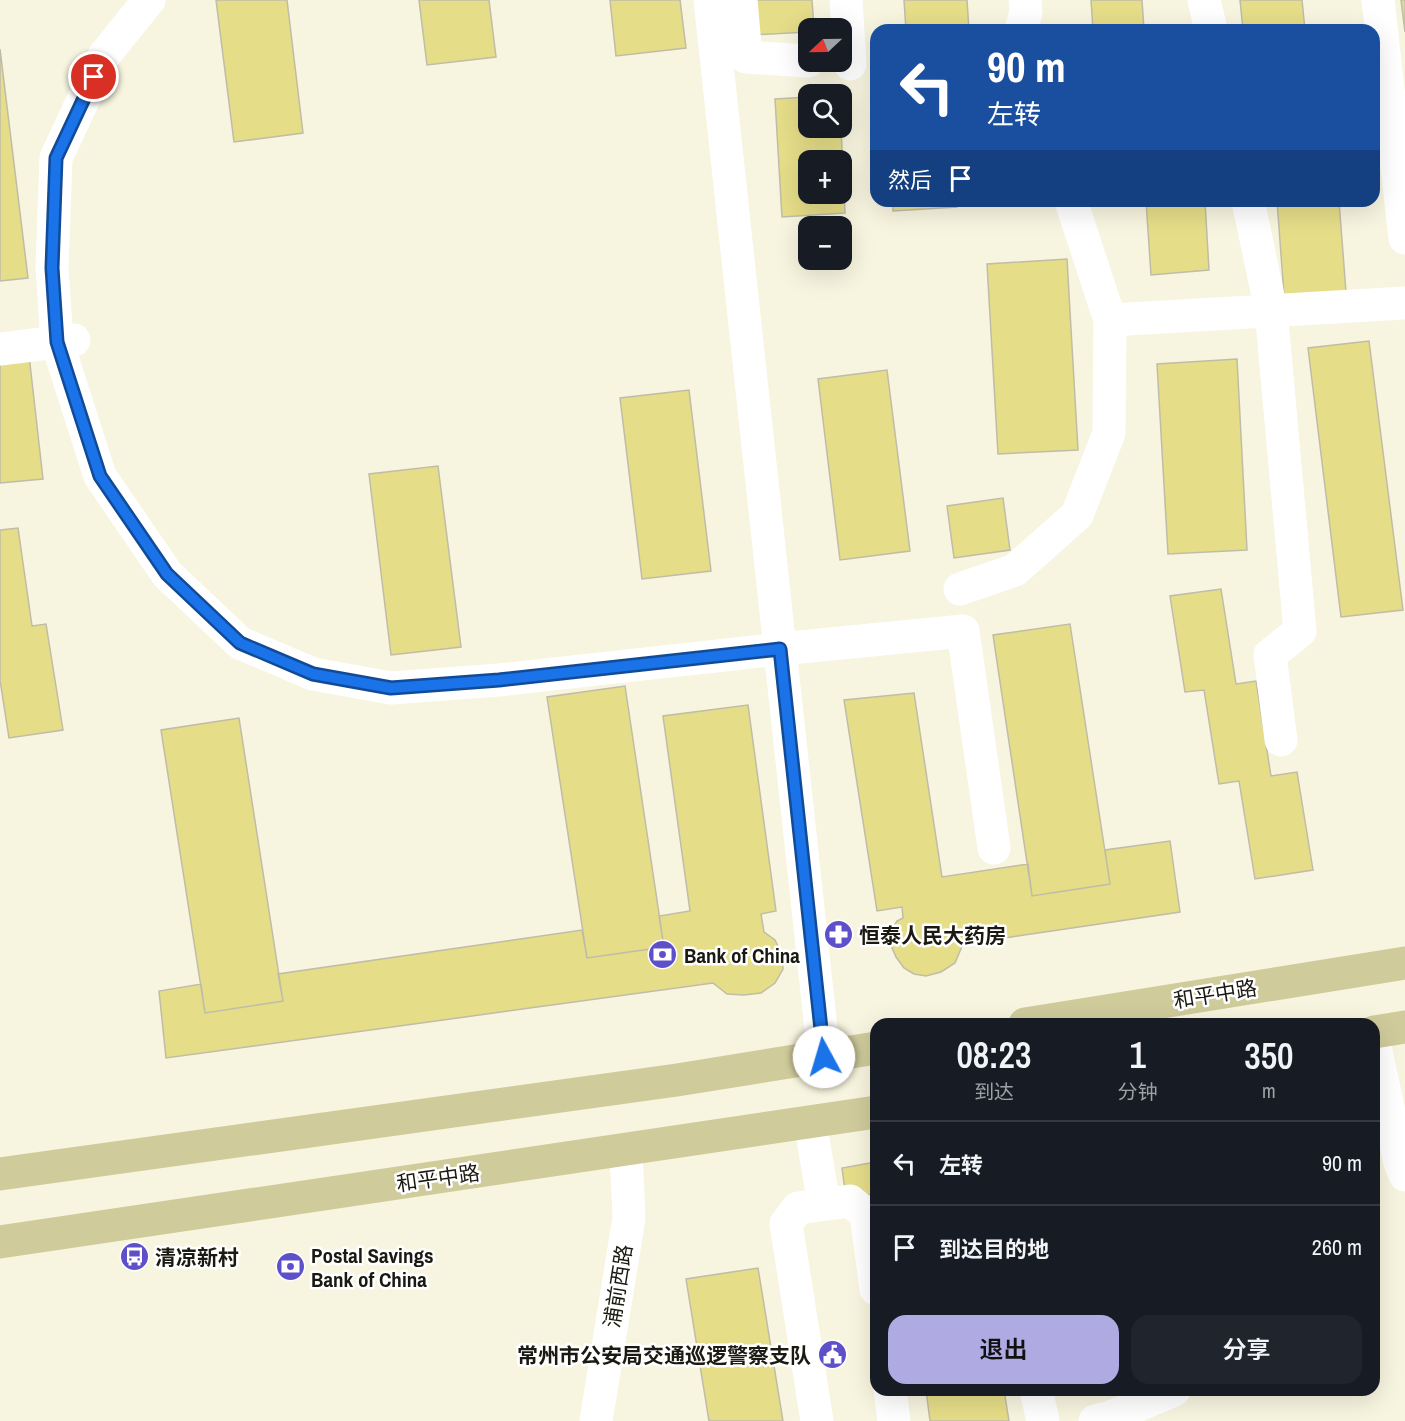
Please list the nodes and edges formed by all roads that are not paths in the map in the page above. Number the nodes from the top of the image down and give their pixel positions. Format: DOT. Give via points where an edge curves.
graph roads {
  1 [pos="149,0"];
  2 [pos="710,0"];
  3 [pos="741,0"];
  4 [pos="846,0"];
  5 [pos="1025,0"];
  6 [pos="1204,0"];
  7 [pos="1378,0"];
  8 [pos="1023,24"];
  9 [pos="1210,24"];
  10 [pos="798,60"];
  11 [pos="863,65"];
  12 [pos="1073,207"];
  13 [pos="1249,207"];
  14 [pos="1405,238"];
  15 [pos="1405,303"];
  16 [pos="1271,310"];
  17 [pos="1110,320"];
  18 [pos="66,340"];
  19 [pos="0,349"];
  20 [pos="960,589"];
  21 [pos="780,649"];
  22 [pos="1281,740"];
  23 [pos="994,848"];
  24 [pos="1405,963"];
  25 [pos="1062,1018"];
  26 [pos="1405,1027"];
  27 [pos="1380,1031"];
  28 [pos="870,1049"];
  29 [pos="824,1057"];
  30 [pos="1380,1070"];
  31 [pos="870,1113"];
  32 [pos="810,1122"];
  33 [pos="626,1150"];
  34 [pos="0,1174"];
  35 [pos="1405,1175"];
  36 [pos="824,1204"];
  37 [pos="0,1242"];
  38 [pos="870,1244"];
  39 [pos="891,1396"];
  40 [pos="1037,1396"];
  41 [pos="1160,1396"];
  42 [pos="596,1421"];
  43 [pos="817,1421"];
  44 [pos="894,1421"];
  45 [pos="1042,1421"];
  46 [pos="1095,1421"];
  1 -- 18 [label="street" via="103,57 56,158 52,268"];
  2 -- 21 [label="street"];
  3 -- 10 [label="street" via="746,57"];
  4 -- 11 [label="street"];
  5 -- 8 [label="street"];
  6 -- 9 [label="street"];
  7 -- 14 [label="street"];
  12 -- 17 [label="street"];
  13 -- 16 [label="street"];
  15 -- 16 [label="street"];
  16 -- 17 [label="street"];
  16 -- 22 [label="street" via="1300,631 1269,655"];
  17 -- 20 [label="street" via="1109,433 1077,515 1015,570"];
  18 -- 19 [label="street"];
  18 -- 21 [label="street" via="100,476 167,574 240,643 313,674 391,688"];
  21 -- 23 [label="street" via="963,631"];
  21 -- 29 [label="street"];
  24 -- 25 [label="main road, 和平中路"];
  26 -- 27 [label="main road"];
  28 -- 29 [label="main road"];
  29 -- 34 [label="main road"];
  30 -- 35 [label="street"];
  31 -- 32 [label="main road, 和平中路"];
  32 -- 33 [label="main road, 和平中路"];
  32 -- 36 [label="street"];
  33 -- 37 [label="main road, 和平中路"];
  33 -- 42 [label="street, 浦前西路" via="629,1218"];
  36 -- 38 [label="street" via="850,1201 866,1214"];
  36 -- 43 [label="street" via="798,1208 786,1224"];
  39 -- 44 [label="street"];
  40 -- 45 [label="street"];
  41 -- 46 [label="street"];
}
